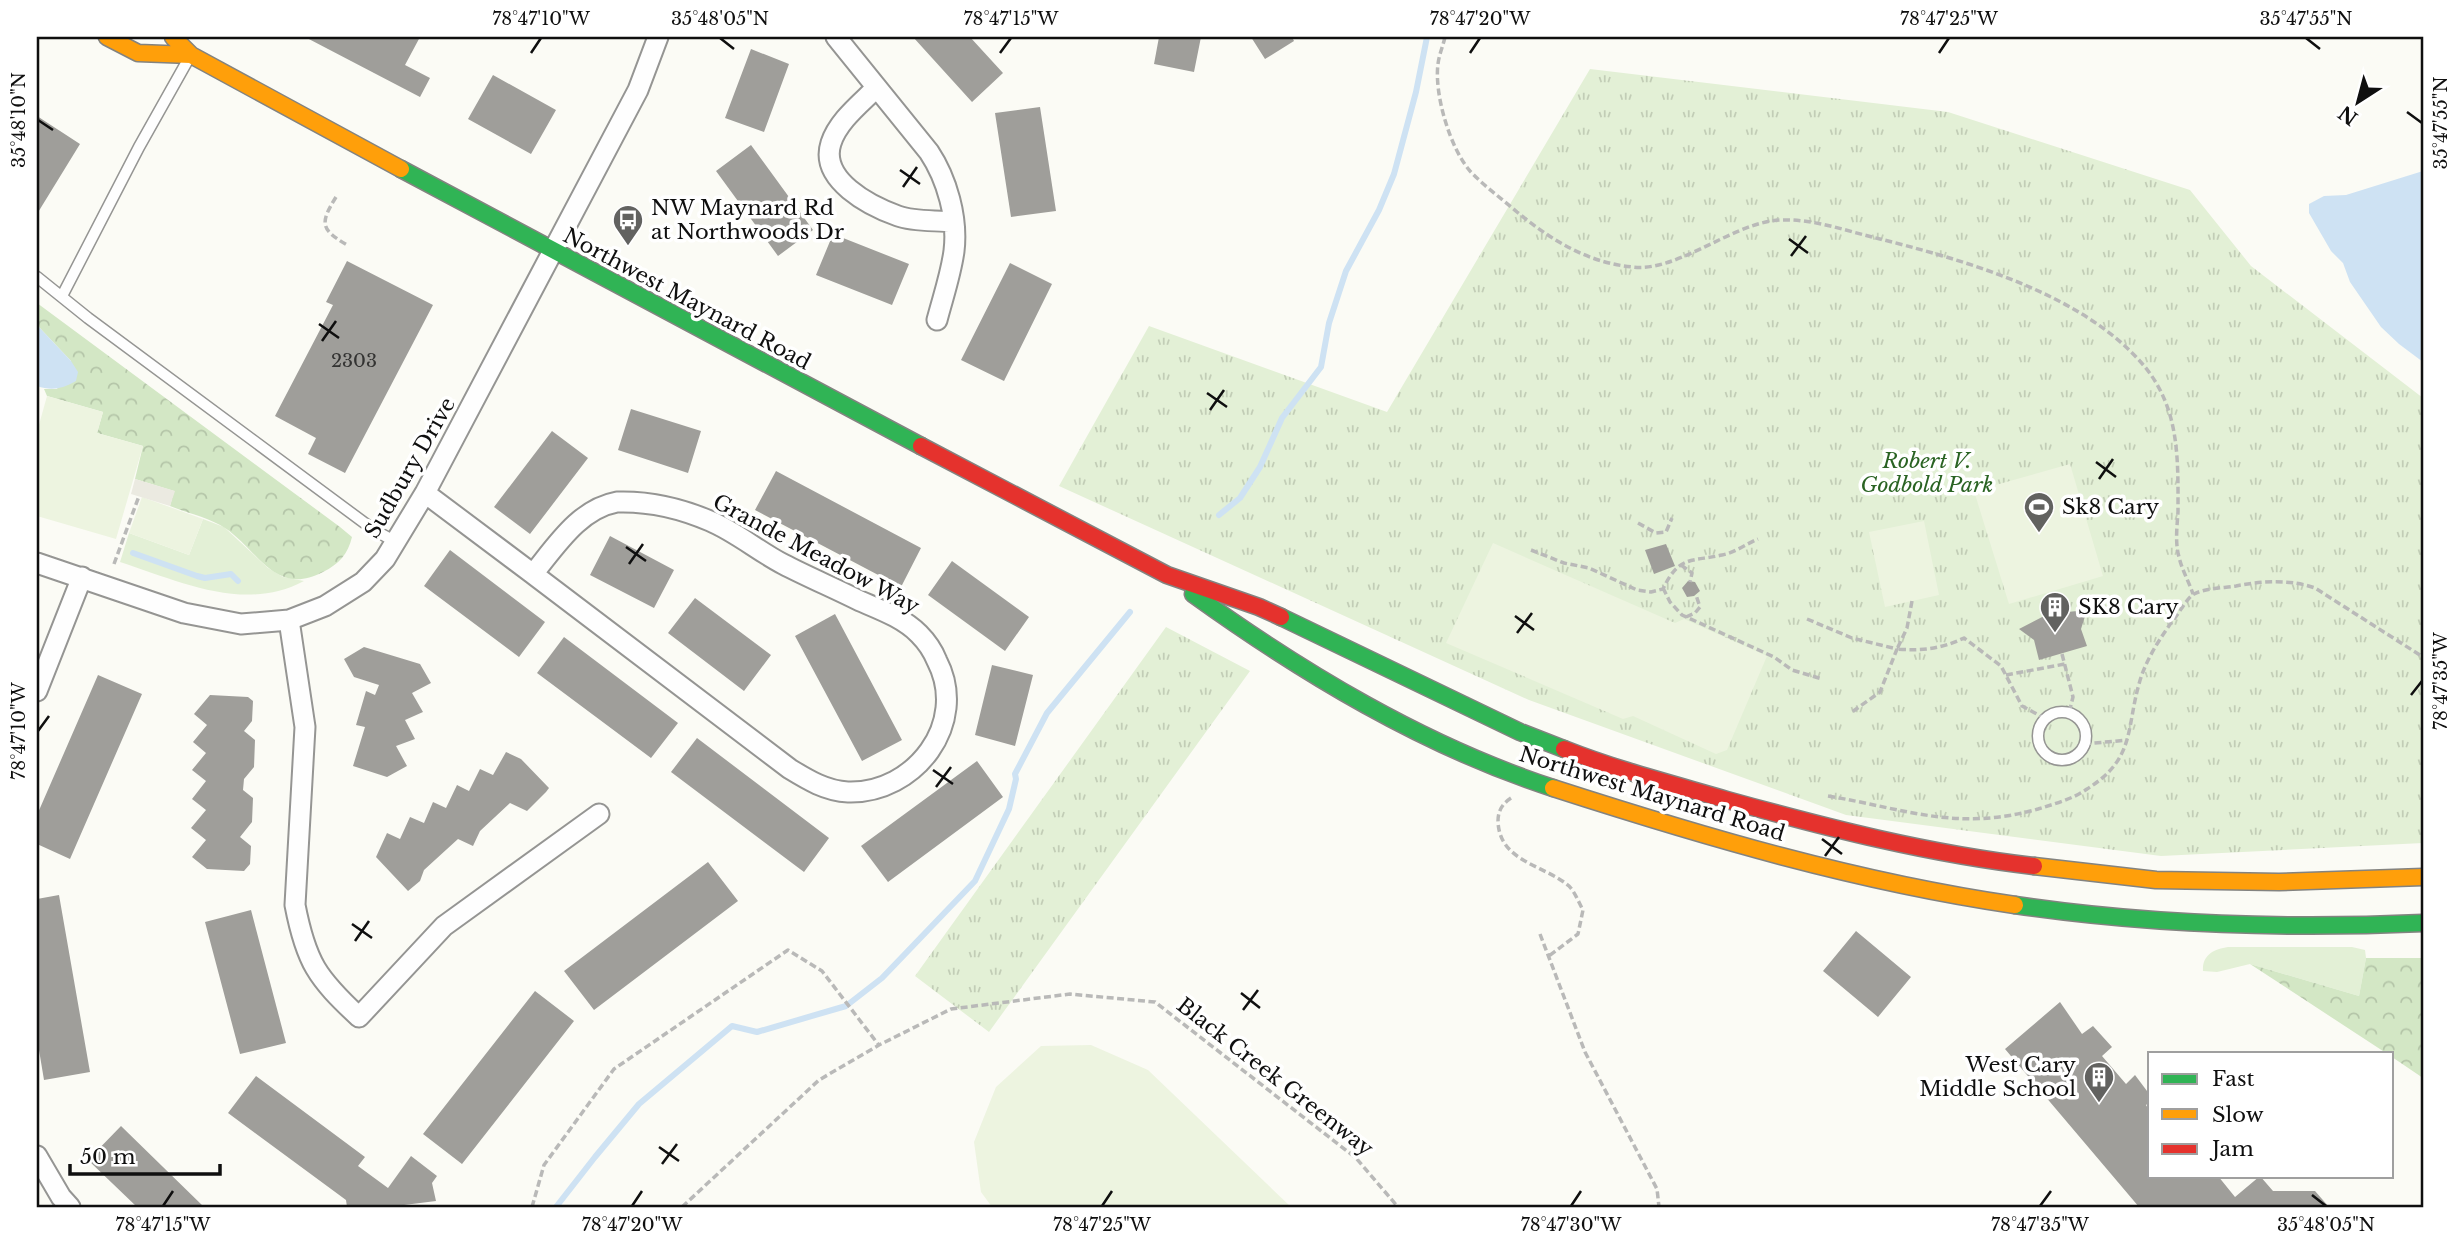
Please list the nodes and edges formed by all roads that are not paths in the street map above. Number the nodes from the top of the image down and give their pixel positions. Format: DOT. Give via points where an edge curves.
graph roads {
  1 [pos="107,37"];
  2 [pos="173,37"];
  3 [pos="658,37"];
  4 [pos="836,37"];
  5 [pos="191,55"];
  6 [pos="876,88"];
  7 [pos="953,222"];
  8 [pos="553,252"];
  9 [pos="37,277"];
  10 [pos="62,296"];
  11 [pos="937,320"];
  12 [pos="425,493"];
  13 [pos="396,542"];
  14 [pos="37,564"];
  15 [pos="533,575"];
  16 [pos="1167,575"];
  17 [pos="82,577"];
  18 [pos="289,620"];
  19 [pos="37,691"];
  20 [pos="2084,744"];
  21 [pos="599,814"];
  22 [pos="2423,877"];
  23 [pos="2182,891"];
  24 [pos="2182,923"];
  25 [pos="2423,923"];
  26 [pos="37,1156"];
  27 [pos="70,1207"];
  1 -- 5 [label="main road, Northwest Maynard Road" via="138,53"];
  2 -- 5 [label="main road, Northwest Maynard Road"];
  3 -- 8 [label="street, Sudbury Drive" via="638,90"];
  4 -- 6 [label="street"];
  5 -- 8 [label="main road, Northwest Maynard Road"];
  5 -- 10 [label="lane"];
  6 -- 7 [label="street" via="942,172"];
  6 -- 7 [label="street" via="839,126 831,144 830,160 839,178 850,191 901,217"];
  7 -- 11 [label="street" via="954,250"];
  8 -- 12 [label="street, Sudbury Drive"];
  8 -- 16 [label="main road, Northwest Maynard Road"];
  9 -- 10 [label="lane"];
  10 -- 13 [label="lane"];
  12 -- 13 [label="street, Sudbury Drive"];
  12 -- 15 [label="street, Grande Meadow Way"];
  13 -- 18 [label="street, Sudbury Drive" via="363,582 325,606"];
  14 -- 17 [label="street, Sudbury Drive"];
  15 -- 15 [label="street, Grande Meadow Way" via="790,769 828,789 865,792 902,779 918,766 943,727 947,711 944,677 921,636 897,618 781,563 708,520 656,504 603,505 577,523"];
  16 -- 23 [label="main road, Northwest Maynard Road" via="1259,607 1520,732 1640,775 1894,844"];
  16 -- 24 [label="main road, Northwest Maynard Road" via="1244,632 1390,716 1493,766 1612,808 1748,849 1908,888 2040,909"];
  17 -- 18 [label="street, Sudbury Drive" via="212,620 241,624"];
  17 -- 19 [label="street"];
  18 -- 21 [label="street" via="305,727 295,905 314,968 359,1017 444,926"];
  20 -- 20 [label="lane" via="2085,730 2069,713 2053,714 2039,731 2038,738 2051,757 2074,757"];
  22 -- 23 [label="main road, Northwest Maynard Road"];
  23 -- 24 [label="main road"];
  24 -- 25 [label="main road, Northwest Maynard Road"];
  26 -- 27 [label="street"];
}
